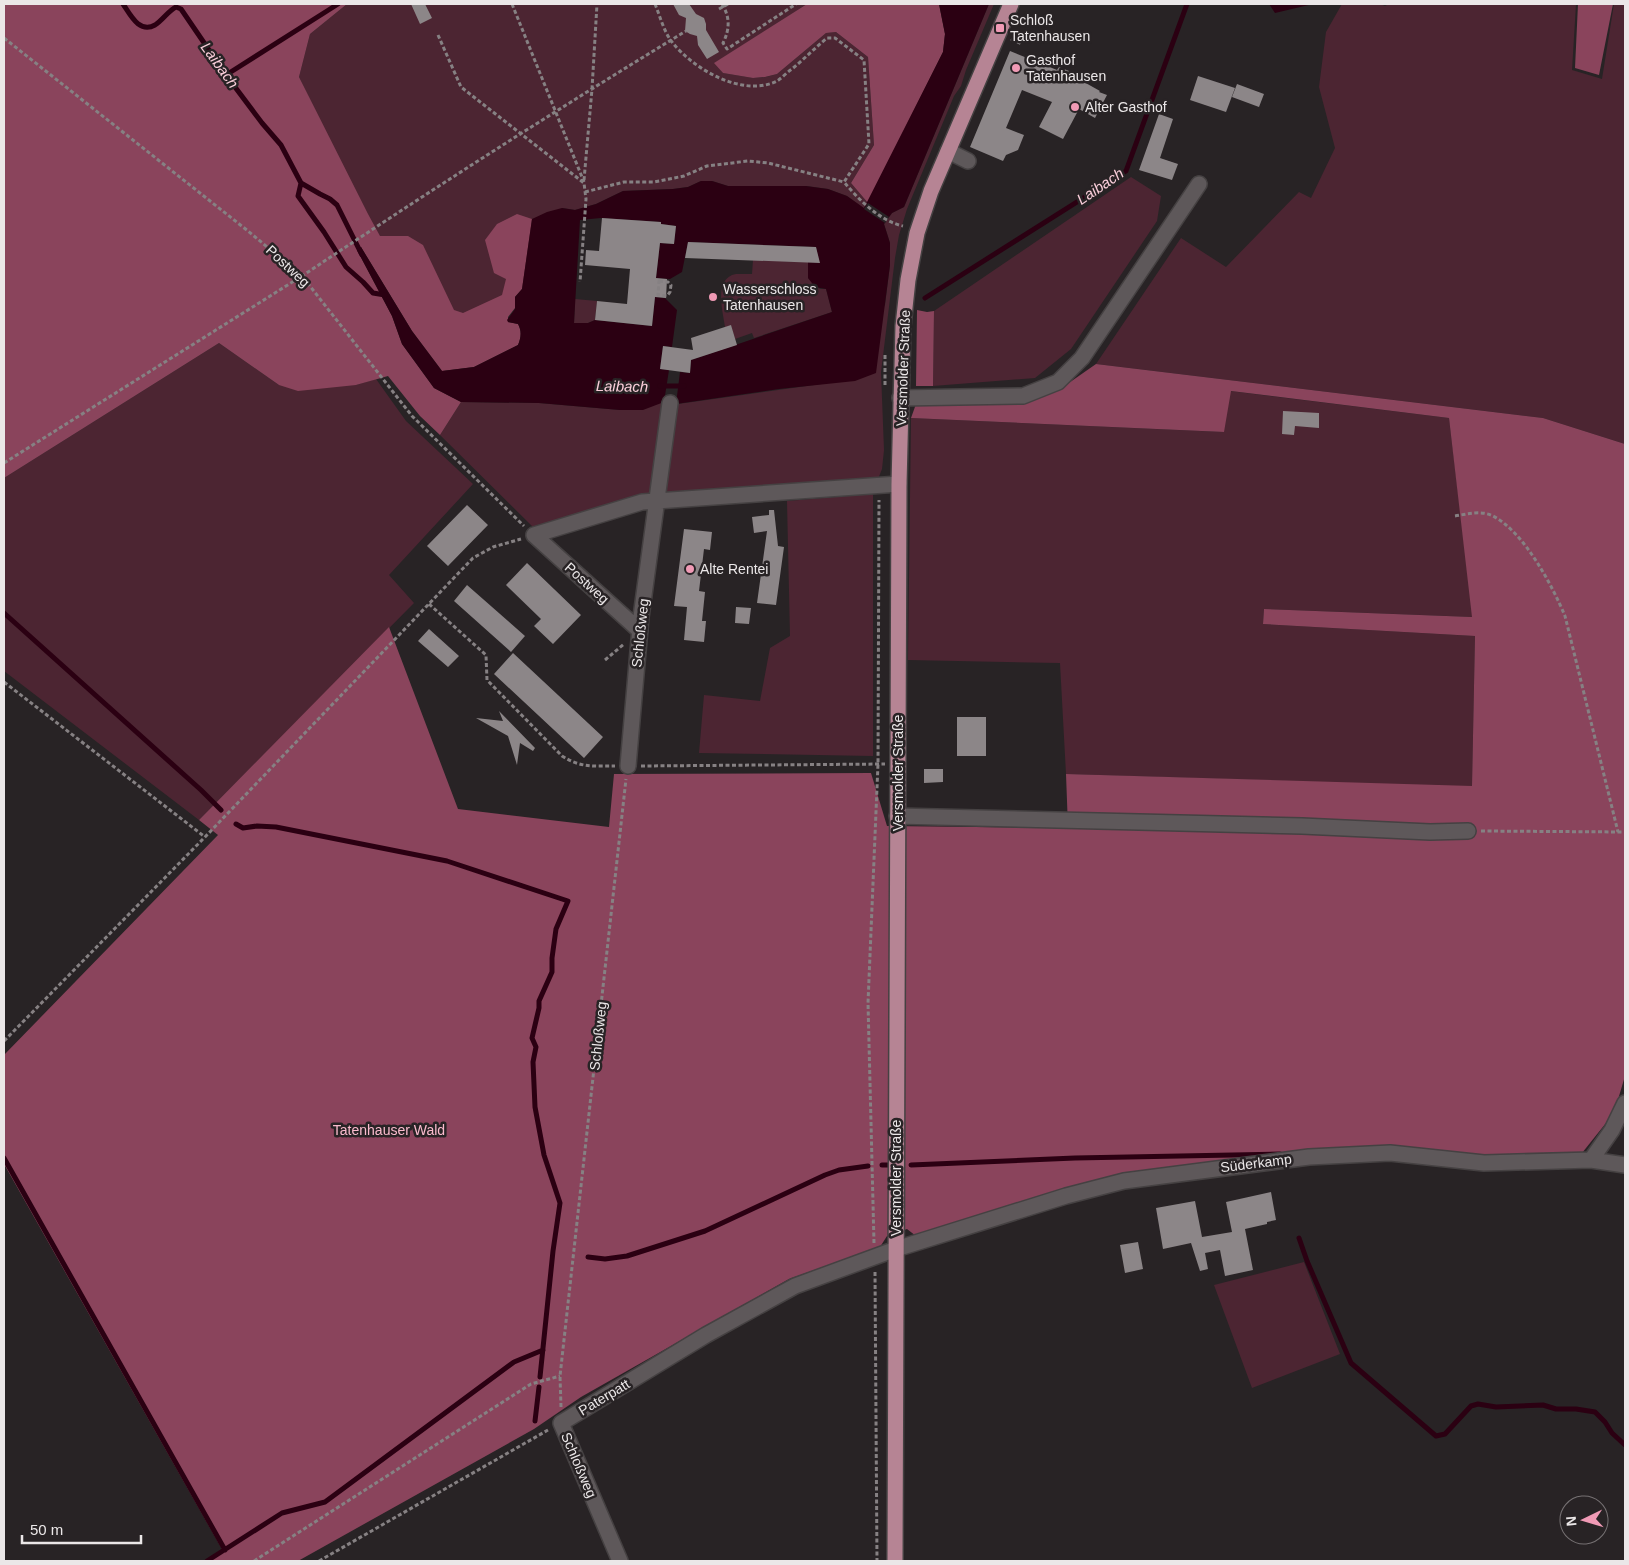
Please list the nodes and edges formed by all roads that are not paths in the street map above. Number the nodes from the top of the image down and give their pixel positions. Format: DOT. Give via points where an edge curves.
graph roads {
  1 [pos="1010,4"];
  2 [pos="948,151"];
  3 [pos="968,160"];
  4 [pos="1199,184"];
  5 [pos="900,398"];
  6 [pos="670,403"];
  7 [pos="899,484"];
  8 [pos="658,501"];
  9 [pos="640,630"];
  10 [pos="628,766"];
  11 [pos="897,816"];
  12 [pos="1468,831"];
  13 [pos="1624,1106"];
  14 [pos="1625,1126"];
  15 [pos="1591,1160"];
  16 [pos="1625,1165"];
  17 [pos="896,1249"];
  18 [pos="561,1423"];
  19 [pos="620,1561"];
  20 [pos="895,1561"];
  1 -- 2 [label="main road, Versmolder Straße"];
  2 -- 3 [label="street"];
  2 -- 5 [label="main road, Versmolder Straße" via="931,191 908,280"];
  4 -- 5 [label="street" via="1082,358 1058,382 1023,396"];
  5 -- 7 [label="main road, Versmolder Straße"];
  6 -- 8 [label="street, Schloßweg"];
  7 -- 8 [label="street"];
  7 -- 11 [label="main road, Versmolder Straße"];
  8 -- 9 [label="street, Schloßweg"];
  8 -- 9 [label="street, Postweg" via="642,502 534,535"];
  9 -- 10 [label="street, Schloßweg"];
  11 -- 12 [label="street"];
  11 -- 17 [label="main road, Versmolder Straße"];
  13 -- 14 [label="street"];
  13 -- 15 [label="street"];
  15 -- 16 [label="street, Süderkamp"];
  15 -- 17 [label="street, Süderkamp" via="1484,1163 1390,1153 1236,1165 1124,1181"];
  17 -- 18 [label="street, Paterpatt" via="795,1286 706,1335"];
  17 -- 20 [label="main road, Versmolder Straße"];
  18 -- 19 [label="street, Schloßweg"];
}
